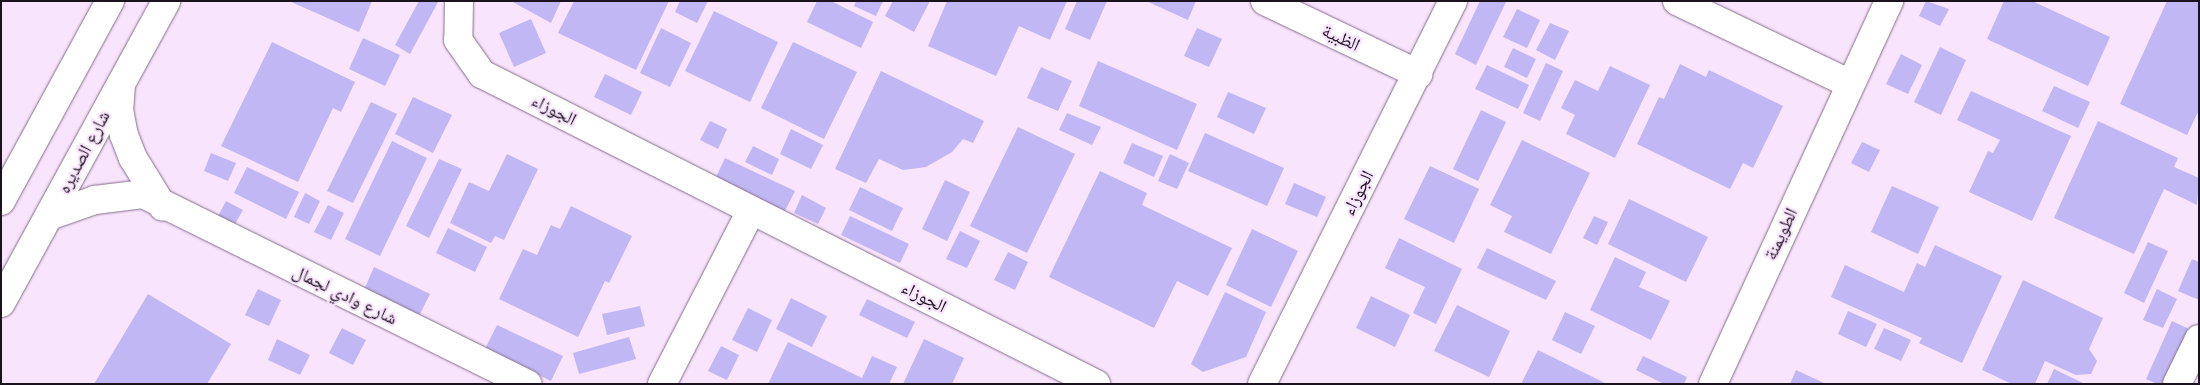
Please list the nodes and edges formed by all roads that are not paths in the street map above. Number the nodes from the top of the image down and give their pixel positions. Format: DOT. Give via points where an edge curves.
graph roads {
  1 [pos="110,1"];
  2 [pos="166,1"];
  3 [pos="459,1"];
  4 [pos="1265,1"];
  5 [pos="1453,1"];
  6 [pos="1677,1"];
  7 [pos="1889,1"];
  8 [pos="1418,74"];
  9 [pos="120,84"];
  10 [pos="1850,84"];
  11 [pos="1,201"];
  12 [pos="163,207"];
  13 [pos="751,211"];
  14 [pos="49,216"];
  15 [pos="1,303"];
  16 [pos="2199,339"];
  17 [pos="528,384"];
  18 [pos="662,384"];
  19 [pos="1096,384"];
  20 [pos="1262,384"];
  21 [pos="1713,384"];
  22 [pos="2177,384"];
  1 -- 11 [label="street"];
  2 -- 9 [label="street, شارع الصديره"];
  3 -- 13 [label="street, الجوزاء" via="458,40 482,74"];
  4 -- 8 [label="street, الظبية"];
  5 -- 8 [label="street, الجوزاء"];
  6 -- 10 [label="street"];
  7 -- 10 [label="street, الطويمنة"];
  8 -- 20 [label="street, الجوزاء"];
  9 -- 12 [label="street" via="119,110 124,134"];
  9 -- 14 [label="street, شارع الصديره"];
  10 -- 21 [label="street, الطويمنة"];
  12 -- 14 [label="street, شارع وادي لجمال" via="143,194 71,206"];
  12 -- 17 [label="street, شارع وادي لجمال"];
  13 -- 18 [label="street"];
  13 -- 19 [label="street, الجوزاء"];
  14 -- 15 [label="street, شارع الصديره"];
  16 -- 22 [label="street"];
}
